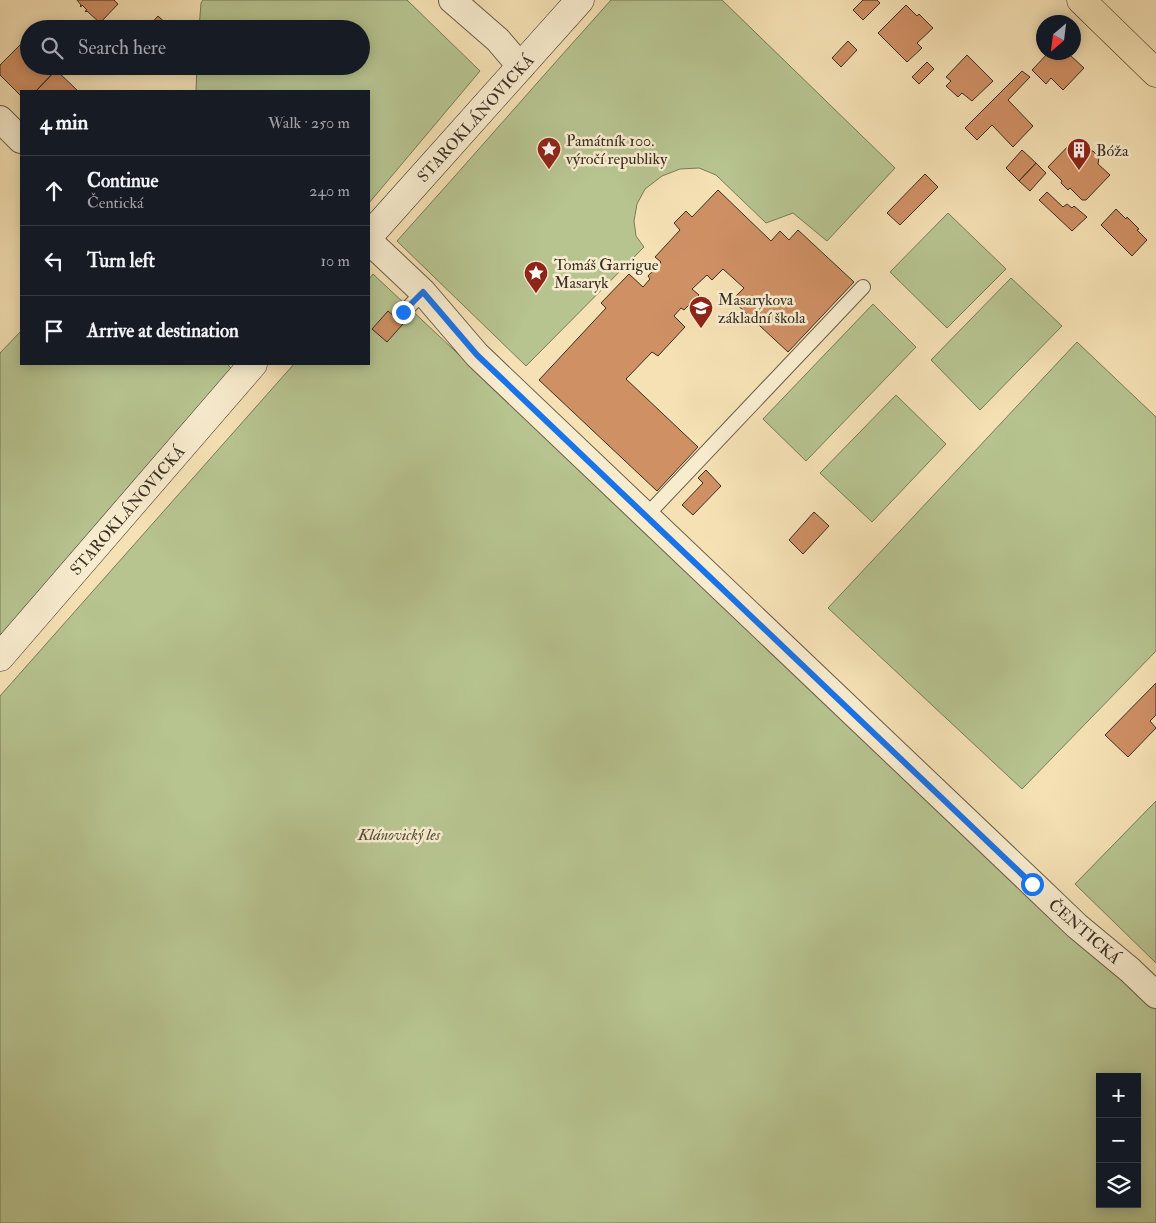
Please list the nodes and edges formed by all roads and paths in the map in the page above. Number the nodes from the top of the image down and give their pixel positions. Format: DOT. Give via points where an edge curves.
graph roads {
  1 [pos="452,0"];
  2 [pos="580,0"];
  3 [pos="1081,0"];
  4 [pos="521,67"];
  5 [pos="1156,73"];
  6 [pos="0,119"];
  7 [pos="20,139"];
  8 [pos="370,235"];
  9 [pos="370,243"];
  10 [pos="863,287"];
  11 [pos="423,292"];
  12 [pos="403,312"];
  13 [pos="253,365"];
  14 [pos="646,516"];
  15 [pos="0,657"];
  16 [pos="1156,995"];
  1 -- 4 [label="street" via="498,40"];
  2 -- 4 [label="street, STAROKLÁNOVICKÁ"];
  3 -- 5 [label="main road"];
  4 -- 8 [label="street, STAROKLÁNOVICKÁ"];
  6 -- 7 [label="street"];
  9 -- 11 [label="street, ČENTICKÁ"];
  10 -- 14 [label="lane"];
  11 -- 12 [label="lane"];
  11 -- 14 [label="street, ČENTICKÁ" via="477,355"];
  13 -- 15 [label="street, STAROKLÁNOVICKÁ"];
  14 -- 16 [label="street, ČENTICKÁ" via="1032,884"];
}
